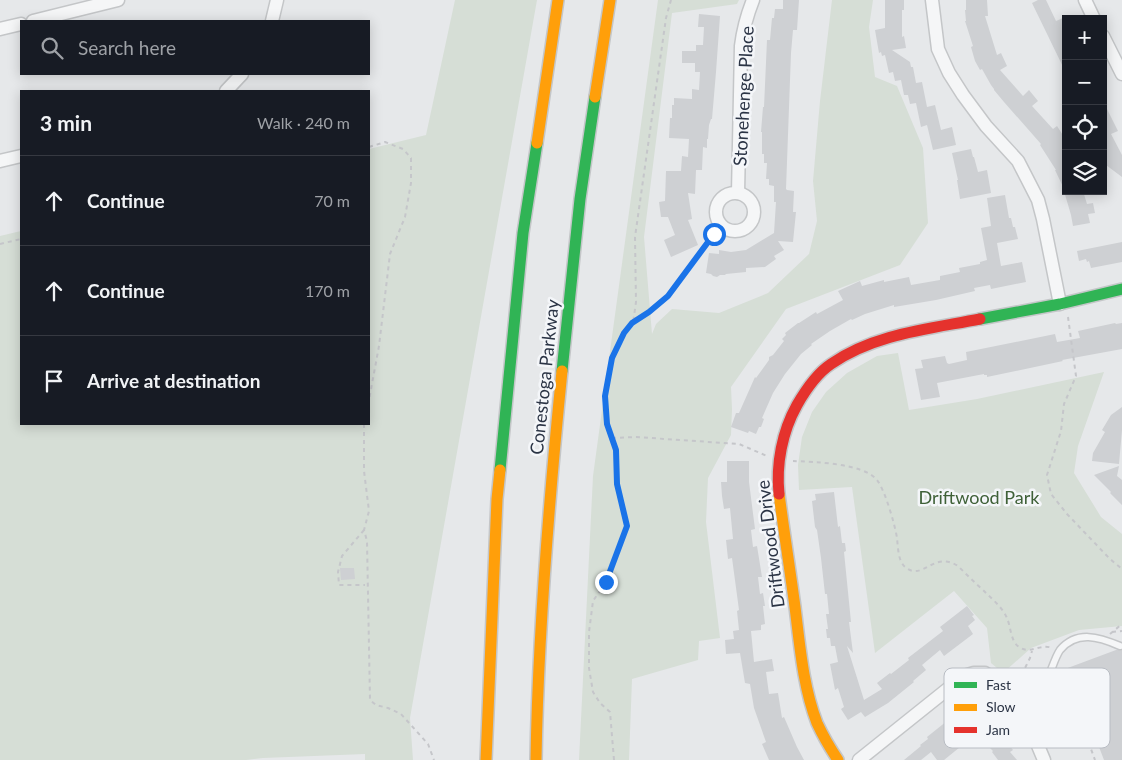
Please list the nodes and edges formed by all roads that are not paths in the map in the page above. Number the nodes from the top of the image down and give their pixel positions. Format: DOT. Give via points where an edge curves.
graph roads {
  1 [pos="118,0"];
  2 [pos="277,0"];
  3 [pos="558,0"];
  4 [pos="610,0"];
  5 [pos="753,0"];
  6 [pos="932,0"];
  7 [pos="1085,0"];
  8 [pos="1092,15"];
  9 [pos="36,20"];
  10 [pos="272,20"];
  11 [pos="20,24"];
  12 [pos="0,29"];
  13 [pos="1107,44"];
  14 [pos="1122,74"];
  15 [pos="241,75"];
  16 [pos="227,90"];
  17 [pos="20,156"];
  18 [pos="0,161"];
  19 [pos="738,193"];
  20 [pos="1122,290"];
  21 [pos="1060,304"];
  22 [pos="1120,646"];
  23 [pos="1052,668"];
  24 [pos="944,692"];
  25 [pos="1039,748"];
  26 [pos="486,760"];
  27 [pos="536,760"];
  28 [pos="838,760"];
  29 [pos="859,760"];
  30 [pos="1044,760"];
  1 -- 9 [label="street"];
  2 -- 10 [label="street"];
  3 -- 26 [label="main road, Conestoga Parkway" via="523,234 497,498"];
  4 -- 27 [label="main road, Conestoga Parkway" via="580,199 551,477"];
  5 -- 19 [label="street, Stonehenge Place" via="741,46"];
  6 -- 21 [label="street" via="938,49 949,73 986,126 1018,161 1038,200"];
  7 -- 8 [label="street"];
  11 -- 12 [label="street"];
  13 -- 14 [label="street"];
  15 -- 16 [label="street"];
  17 -- 18 [label="street"];
  20 -- 21 [label="main road, Driftwood Drive"];
  21 -- 28 [label="main road, Driftwood Drive" via="891,336 851,352 829,365 807,388 790,418 778,470 779,491 802,665 808,698 819,730"];
  22 -- 23 [label="lane" via="1088,636 1072,641 1060,651"];
  24 -- 29 [label="street"];
  25 -- 30 [label="street"];
}
